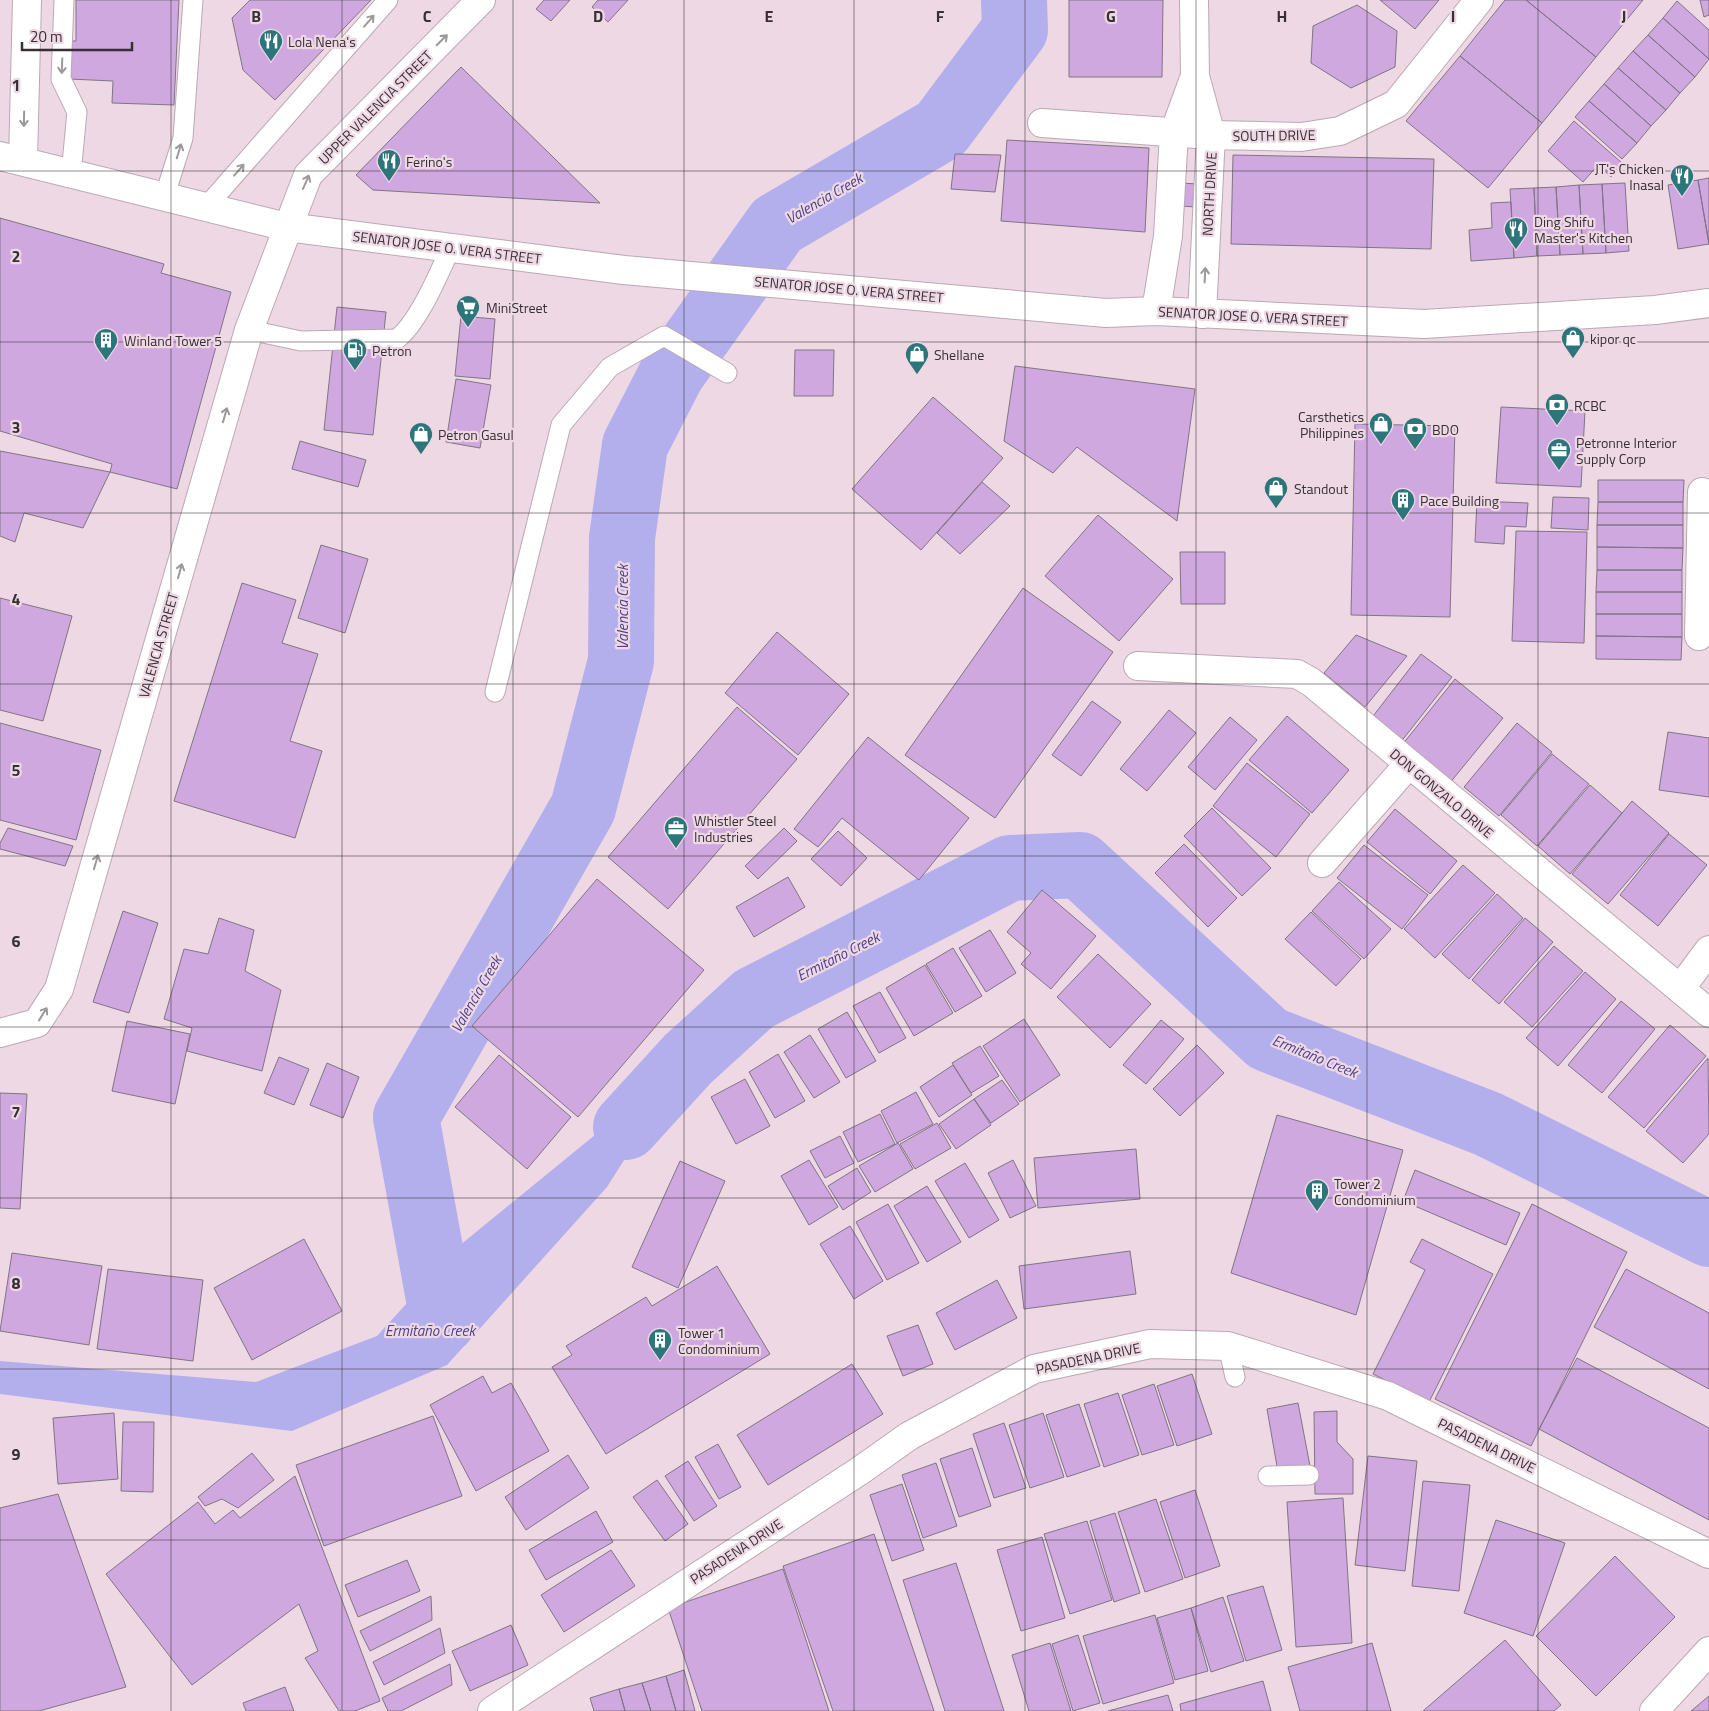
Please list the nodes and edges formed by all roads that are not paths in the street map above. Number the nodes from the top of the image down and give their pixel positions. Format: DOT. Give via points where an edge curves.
graph roads {
  1 [pos="27,0"];
  2 [pos="64,0"];
  3 [pos="193,0"];
  4 [pos="388,0"];
  5 [pos="481,0"];
  6 [pos="1194,0"];
  7 [pos="1479,0"];
  8 [pos="1195,76"];
  9 [pos="1042,123"];
  10 [pos="1174,133"];
  11 [pos="1212,135"];
  12 [pos="12,158"];
  13 [pos="71,174"];
  14 [pos="164,198"];
  15 [pos="207,206"];
  16 [pos="287,227"];
  17 [pos="451,247"];
  18 [pos="1709,303"];
  19 [pos="1156,311"];
  20 [pos="1202,314"];
  21 [pos="250,330"];
  22 [pos="727,373"];
  23 [pos="1702,492"];
  24 [pos="1705,587"];
  25 [pos="1699,636"];
  26 [pos="1138,666"];
  27 [pos="495,692"];
  28 [pos="1408,765"];
  29 [pos="1322,863"];
  30 [pos="1709,950"];
  31 [pos="1680,989"];
  32 [pos="1709,1013"];
  33 [pos="0,1033"];
  34 [pos="1228,1346"];
  35 [pos="1235,1377"];
  36 [pos="1309,1475"];
  37 [pos="1268,1476"];
  38 [pos="1709,1554"];
  39 [pos="1709,1651"];
  40 [pos="492,1711"];
  41 [pos="1654,1711"];
  1 -- 12 [label="street, one-way"];
  2 -- 13 [label="lane, one-way" via="61,79 78,112"];
  14 -- 3 [label="lane, one-way" via="183,138"];
  15 -- 4 [label="lane, one-way"];
  16 -- 5 [label="street, UPPER VALENCIA STREET, one-way" via="308,175"];
  6 -- 8 [label="street, NORTH DRIVE"];
  7 -- 11 [label="street, SOUTH DRIVE" via="1396,104 1372,118 1340,131 1301,137"];
  8 -- 10 [label="street, NORTH DRIVE"];
  8 -- 11 [label="street, NORTH DRIVE"];
  9 -- 10 [label="street, SOUTH DRIVE"];
  10 -- 11 [label="street, SOUTH DRIVE"];
  10 -- 19 [label="street, NORTH DRIVE" via="1168,236"];
  20 -- 11 [label="street, NORTH DRIVE, one-way"];
  12 -- 13 [label="street, SENATOR JOSE O. VERA STREET"];
  13 -- 14 [label="street, SENATOR JOSE O. VERA STREET"];
  14 -- 15 [label="street, SENATOR JOSE O. VERA STREET"];
  15 -- 16 [label="street, SENATOR JOSE O. VERA STREET"];
  16 -- 17 [label="street, SENATOR JOSE O. VERA STREET"];
  16 -- 21 [label="street, VALENCIA STREET"];
  17 -- 19 [label="street, SENATOR JOSE O. VERA STREET" via="624,270 1106,313"];
  17 -- 21 [label="lane" via="424,301 406,332 398,339 301,341"];
  18 -- 20 [label="street, SENATOR JOSE O. VERA STREET" via="1655,310 1424,324"];
  19 -- 20 [label="street, SENATOR JOSE O. VERA STREET"];
  33 -- 21 [label="street, VALENCIA STREET, one-way" via="37,1023 59,989"];
  22 -- 27 [label="lane" via="664,336 610,366 561,425"];
  23 -- 24 [label="street"];
  24 -- 25 [label="street"];
  26 -- 28 [label="street, DON GONZALO DRIVE" via="1297,674 1311,682"];
  28 -- 29 [label="street"];
  28 -- 31 [label="street, DON GONZALO DRIVE"];
  30 -- 31 [label="street"];
  31 -- 32 [label="street, DON GONZALO DRIVE"];
  34 -- 35 [label="lane"];
  34 -- 38 [label="street, PASADENA DRIVE" via="1388,1396"];
  34 -- 40 [label="street, PASADENA DRIVE" via="1150,1344 1034,1369 909,1436"];
  36 -- 37 [label="lane"];
  39 -- 41 [label="street"];
}
